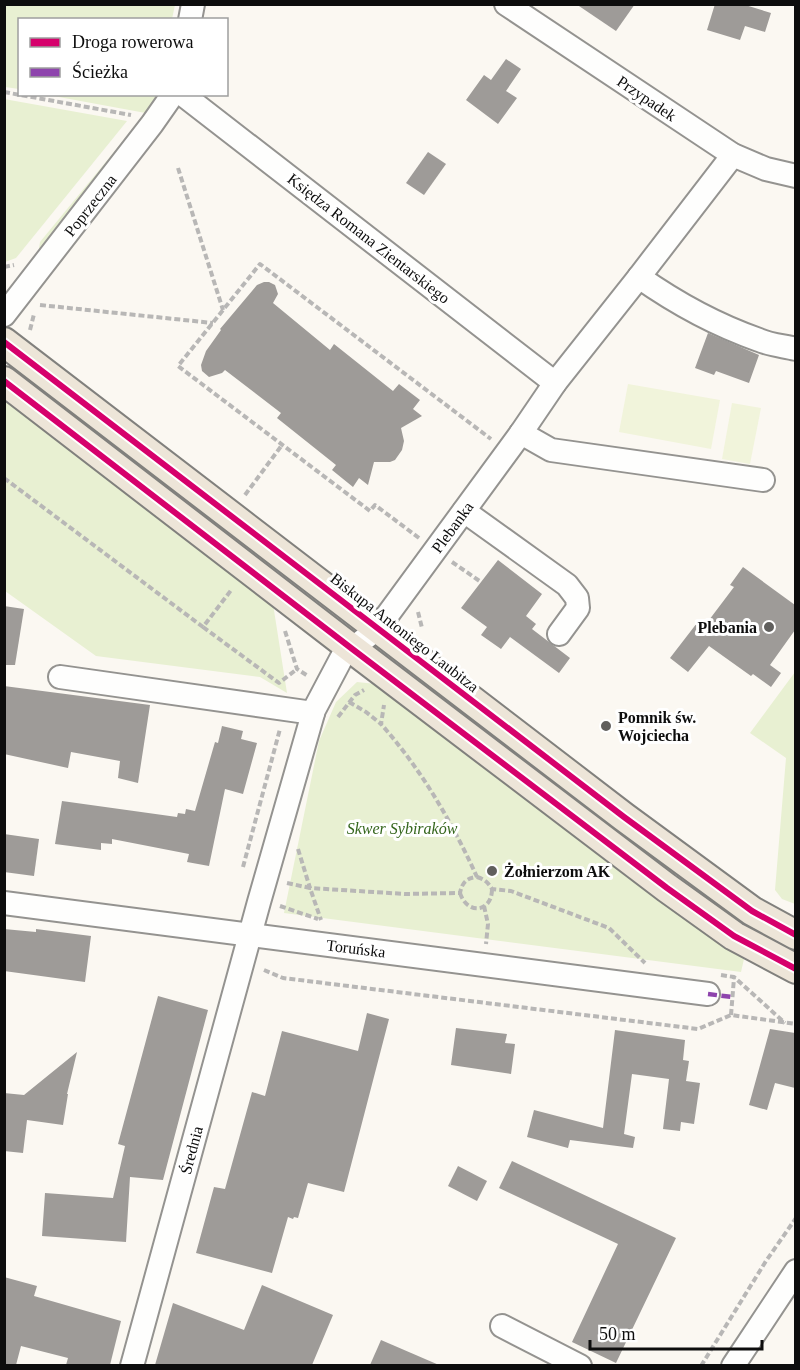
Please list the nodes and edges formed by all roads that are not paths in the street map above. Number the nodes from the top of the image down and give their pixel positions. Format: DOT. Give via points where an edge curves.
graph roads {
  1 [pos="506,4"];
  2 [pos="172,96"];
  3 [pos="185,96"];
  4 [pos="733,155"];
  5 [pos="795,176"];
  6 [pos="639,277"];
  7 [pos="4,315"];
  8 [pos="4,342"];
  9 [pos="795,349"];
  10 [pos="555,383"];
  11 [pos="7,386"];
  12 [pos="521,433"];
  13 [pos="763,480"];
  14 [pos="464,511"];
  15 [pos="378,628"];
  16 [pos="559,634"];
  17 [pos="351,648"];
  18 [pos="60,677"];
  19 [pos="312,713"];
  20 [pos="4,903"];
  21 [pos="250,935"];
  22 [pos="795,935"];
  23 [pos="795,969"];
  24 [pos="708,994"];
  25 [pos="795,1271"];
  26 [pos="502,1326"];
  27 [pos="132,1365"];
  28 [pos="580,1365"];
  29 [pos="733,1365"];
  1 -- 4 [label="street, Przypadek"];
  2 -- 7 [label="street, Poprzeczna"];
  3 -- 10 [label="street, Księdza Romana Zientarskiego"];
  4 -- 5 [label="street, Przypadek"];
  4 -- 6 [label="street, Plebanka"];
  6 -- 9 [label="street" via="701,315 761,341"];
  6 -- 10 [label="street, Plebanka"];
  8 -- 15 [label="main road, Biskupa Antoniego Laubitza"];
  10 -- 12 [label="street, Plebanka"];
  11 -- 17 [label="main road"];
  12 -- 13 [label="street" via="551,450"];
  12 -- 14 [label="street, Plebanka"];
  14 -- 15 [label="street, Plebanka"];
  14 -- 16 [label="street" via="567,585 577,598 578,608"];
  15 -- 17 [label="street, Plebanka"];
  15 -- 22 [label="main road, Biskupa Antoniego Laubitza" via="709,880"];
  17 -- 19 [label="street, Plebanka" via="342,657"];
  17 -- 23 [label="main road" via="704,915"];
  18 -- 19 [label="street"];
  19 -- 21 [label="street, Plebanka"];
  20 -- 21 [label="street, Toruńska"];
  21 -- 24 [label="street, Toruńska"];
  21 -- 27 [label="street, Średnia"];
  25 -- 29 [label="street"];
  26 -- 28 [label="street"];
}
